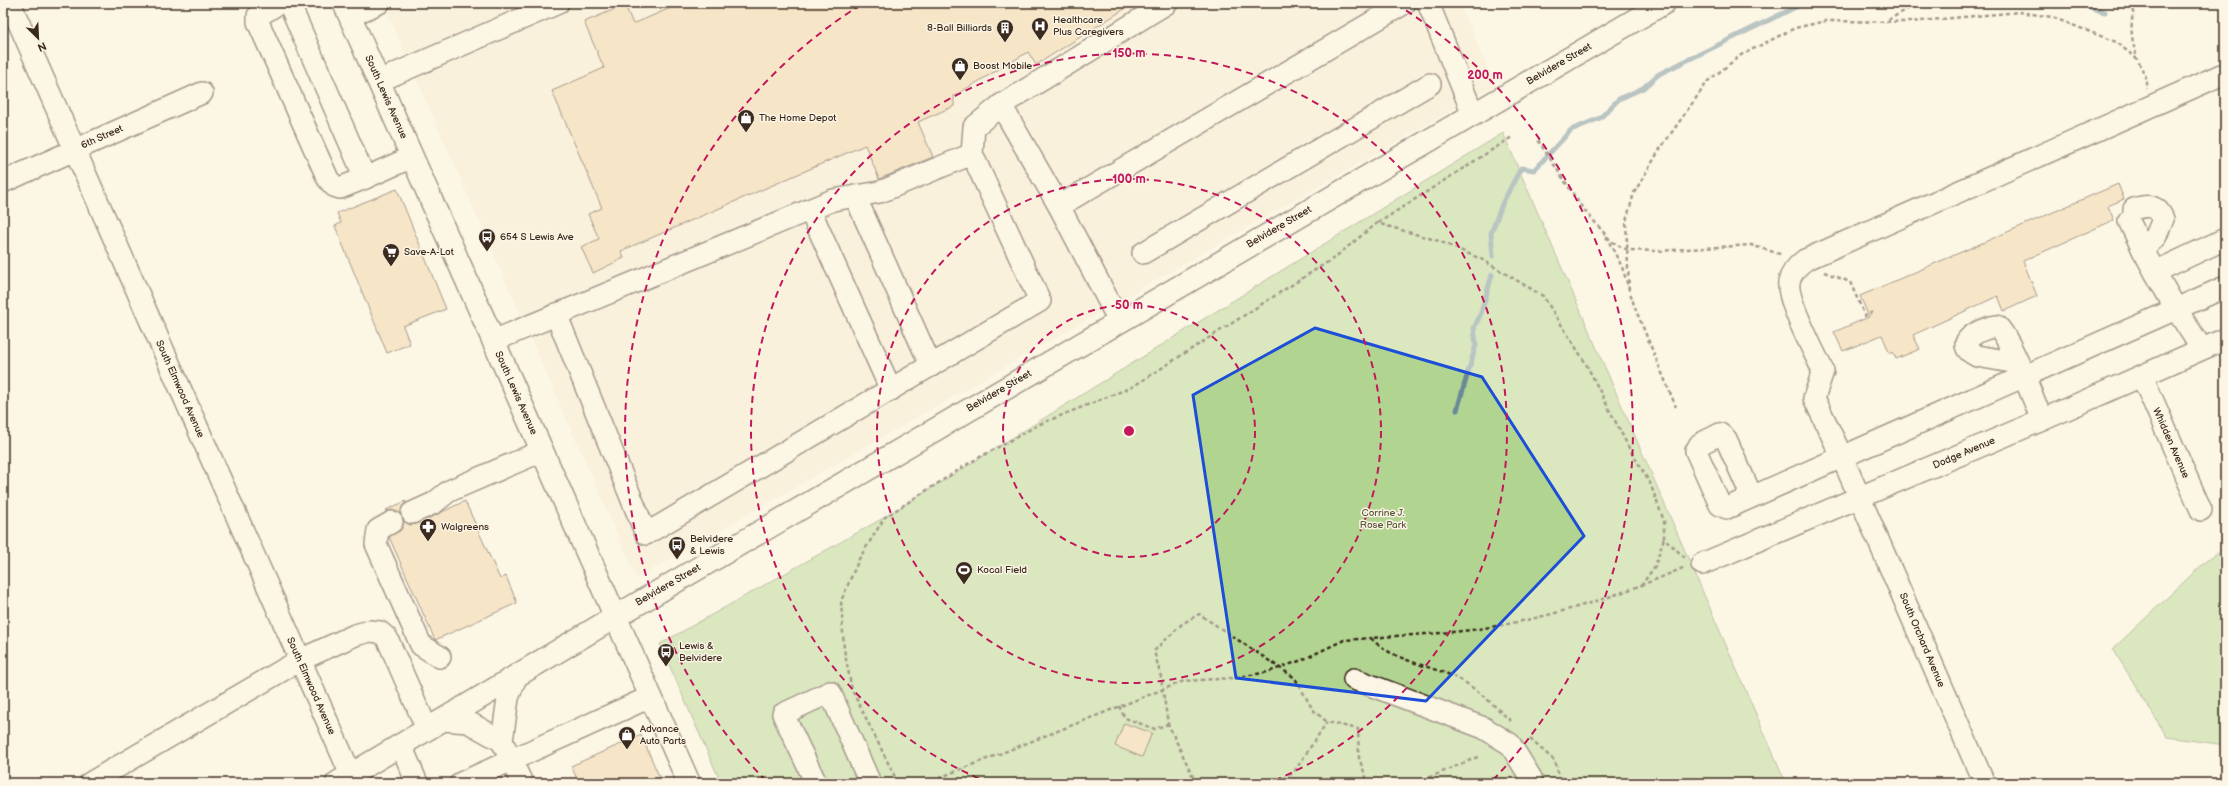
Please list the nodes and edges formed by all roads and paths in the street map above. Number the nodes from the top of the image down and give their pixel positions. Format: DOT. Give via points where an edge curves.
graph roads {
  1 [pos="10,3"];
  2 [pos="279,3"];
  3 [pos="289,3"];
  4 [pos="378,3"];
  5 [pos="558,3"];
  6 [pos="1167,3"];
  7 [pos="1405,3"];
  8 [pos="1428,3"];
  9 [pos="1664,3"];
  10 [pos="1918,3"];
  11 [pos="2136,3"];
  12 [pos="347,9"];
  13 [pos="1888,21"];
  14 [pos="2137,58"];
  15 [pos="2225,75"];
  16 [pos="379,81"];
  17 [pos="1430,84"];
  18 [pos="2146,93"];
  19 [pos="202,94"];
  20 [pos="1001,105"];
  21 [pos="1473,114"];
  22 [pos="1512,137"];
  23 [pos="1538,140"];
  24 [pos="74,149"];
  25 [pos="972,154"];
  26 [pos="412,157"];
  27 [pos="365,178"];
  28 [pos="3,182"];
  29 [pos="855,196"];
  30 [pos="1059,206"];
  31 [pos="810,210"];
  32 [pos="1377,223"];
  33 [pos="1604,233"];
  34 [pos="2225,239"];
  35 [pos="1628,250"];
  36 [pos="2144,250"];
  37 [pos="1144,253"];
  38 [pos="1801,263"];
  39 [pos="2155,272"];
  40 [pos="2225,287"];
  41 [pos="1629,290"];
  42 [pos="2176,309"];
  43 [pos="1873,312"];
  44 [pos="556,314"];
  45 [pos="1119,321"];
  46 [pos="2225,339"];
  47 [pos="493,341"];
  48 [pos="2202,349"];
  49 [pos="931,366"];
  50 [pos="2020,370"];
  51 [pos="2142,376"];
  52 [pos="891,390"];
  53 [pos="1676,407"];
  54 [pos="2042,420"];
  55 [pos="542,451"];
  56 [pos="1842,457"];
  57 [pos="1752,497"];
  58 [pos="1860,497"];
  59 [pos="2201,510"];
  60 [pos="412,513"];
  61 [pos="392,522"];
  62 [pos="1664,538"];
  63 [pos="1693,562"];
  64 [pos="1641,587"];
  65 [pos="614,617"];
  66 [pos="1371,638"];
  67 [pos="440,657"];
  68 [pos="300,660"];
  69 [pos="1281,668"];
  70 [pos="517,675"];
  71 [pos="1354,679"];
  72 [pos="1163,688"];
  73 [pos="650,697"];
  74 [pos="1119,706"];
  75 [pos="1327,722"];
  76 [pos="435,724"];
  77 [pos="1168,724"];
  78 [pos="1515,725"];
  79 [pos="1526,735"];
  80 [pos="502,741"];
  81 [pos="401,745"];
  82 [pos="1480,756"];
  83 [pos="512,760"];
  84 [pos="344,779"];
  85 [pos="686,782"];
  86 [pos="90,783"];
  87 [pos="417,783"];
  88 [pos="461,783"];
  89 [pos="522,783"];
  90 [pos="816,783"];
  91 [pos="870,783"];
  92 [pos="898,783"];
  93 [pos="926,783"];
  94 [pos="1196,783"];
  95 [pos="1277,783"];
  96 [pos="1368,783"];
  97 [pos="1416,783"];
  98 [pos="1531,783"];
  99 [pos="1561,783"];
  100 [pos="1984,783"];
  1 -- 24 [label="street, South Elmwood Avenue"];
  2 -- 27 [label="street" via="261,12 258,22 328,179 340,188"];
  3 -- 27 [label="street"];
  4 -- 12 [label="street"];
  5 -- 16 [label="street"];
  6 -- 20 [label="street"];
  7 -- 30 [label="street"];
  8 -- 21 [label="street"];
  9 -- 21 [label="main road, Belvidere Street"];
  10 -- 13 [label="path"];
  11 -- 14 [label="path" via="2132,16 2131,37"];
  12 -- 16 [label="main road, South Lewis Avenue"];
  13 -- 14 [label="path" via="1909,22 2026,13 2052,17 2116,42"];
  13 -- 35 [label="path" via="1826,21 1795,28 1741,55 1708,81 1660,149 1634,193 1626,221"];
  14 -- 18 [label="path" via="2146,77"];
  15 -- 38 [label="street"];
  16 -- 26 [label="main road, South Lewis Avenue"];
  17 -- 37 [label="street"];
  19 -- 24 [label="street, 6th Street"];
  20 -- 25 [label="street" via="974,127"];
  20 -- 30 [label="street"];
  21 -- 45 [label="main road, Belvidere Street"];
  22 -- 32 [label="path"];
  23 -- 33 [label="path" via="1581,206"];
  24 -- 28 [label="street, 6th Street"];
  24 -- 68 [label="street, South Elmwood Avenue"];
  25 -- 29 [label="street" via="880,192"];
  25 -- 49 [label="street" via="1040,301"];
  26 -- 27 [label="street"];
  26 -- 47 [label="main road, South Lewis Avenue"];
  29 -- 31 [label="street" via="833,200"];
  29 -- 49 [label="street"];
  30 -- 45 [label="street"];
  31 -- 44 [label="street"];
  31 -- 52 [label="street"];
  32 -- 62 [label="path" via="1438,241 1482,259 1543,296 1585,362 1629,448 1650,482 1664,521"];
  32 -- 92 [label="path" via="1334,258 1132,387 1040,424 972,462 884,517 859,559 841,601 844,649 852,690"];
  33 -- 35 [label="path" via="1611,241"];
  33 -- 41 [label="path" via="1622,268"];
  34 -- 39 [label="street"];
  35 -- 38 [label="path" via="1657,251 1751,245"];
  35 -- 41 [label="path"];
  36 -- 36 [label="street" via="2156,236 2163,219 2154,207 2146,205 2131,215"];
  36 -- 39 [label="street"];
  38 -- 43 [label="path" via="1850,282 1865,316"];
  38 -- 56 [label="street, South Orchard Avenue" via="1794,269 1789,283 1791,299 1823,371 1814,398"];
  39 -- 42 [label="street"];
  40 -- 42 [label="street"];
  41 -- 53 [label="path"];
  42 -- 48 [label="street"];
  42 -- 50 [label="street"];
  44 -- 47 [label="street"];
  44 -- 52 [label="street" via="646,534"];
  45 -- 65 [label="main road, Belvidere Street"];
  46 -- 48 [label="street, Dodge Avenue"];
  47 -- 55 [label="main road, South Lewis Avenue"];
  48 -- 51 [label="street, Dodge Avenue"];
  49 -- 52 [label="street"];
  50 -- 54 [label="street"];
  50 -- 56 [label="street"];
  51 -- 54 [label="street, Dodge Avenue"];
  51 -- 59 [label="street, Whidden Avenue"];
  54 -- 58 [label="street, Dodge Avenue"];
  55 -- 60 [label="street" via="449,491 434,503"];
  55 -- 65 [label="main road, South Lewis Avenue"];
  56 -- 57 [label="street"];
  56 -- 58 [label="street, South Orchard Avenue"];
  58 -- 63 [label="street, Dodge Avenue"];
  58 -- 100 [label="street, South Orchard Avenue"];
  61 -- 67 [label="street" via="378,530 376,544 421,645"];
  62 -- 63 [label="path"];
  62 -- 64 [label="path" via="1655,566"];
  63 -- 64 [label="path"];
  64 -- 66 [label="path" via="1546,614 1471,630"];
  65 -- 70 [label="main road, Belvidere Street"];
  65 -- 73 [label="main road, South Lewis Avenue"];
  66 -- 69 [label="path" via="1344,640"];
  66 -- 78 [label="path" via="1380,648 1456,678 1481,694"];
  68 -- 76 [label="street" via="355,635 370,631 380,632 387,638"];
  68 -- 84 [label="street, South Elmwood Avenue"];
  68 -- 86 [label="street"];
  69 -- 72 [label="path" via="1234,678 1184,681"];
  69 -- 72 [label="path" via="1199,614 1182,624 1154,651"];
  69 -- 75 [label="path" via="1295,678 1313,710"];
  70 -- 76 [label="main road, Belvidere Street"];
  70 -- 80 [label="street" via="508,698"];
  71 -- 98 [label="street" via="1484,728 1510,744 1531,778"];
  72 -- 74 [label="path"];
  72 -- 77 [label="path"];
  73 -- 83 [label="street"];
  73 -- 85 [label="main road, South Lewis Avenue"];
  74 -- 77 [label="path" via="1125,718 1155,729"];
  74 -- 93 [label="path"];
  75 -- 95 [label="path" via="1294,772"];
  75 -- 96 [label="path" via="1358,729 1359,758"];
  76 -- 80 [label="street" via="468,722"];
  76 -- 81 [label="main road, Belvidere Street"];
  77 -- 94 [label="path"];
  79 -- 99 [label="path" via="1555,761"];
  80 -- 83 [label="street"];
  81 -- 84 [label="main road, Belvidere Street"];
  81 -- 87 [label="street"];
  82 -- 97 [label="path"];
  83 -- 88 [label="street"];
  83 -- 89 [label="street"];
  90 -- 91 [label="street" via="784,714 830,692"];
}
